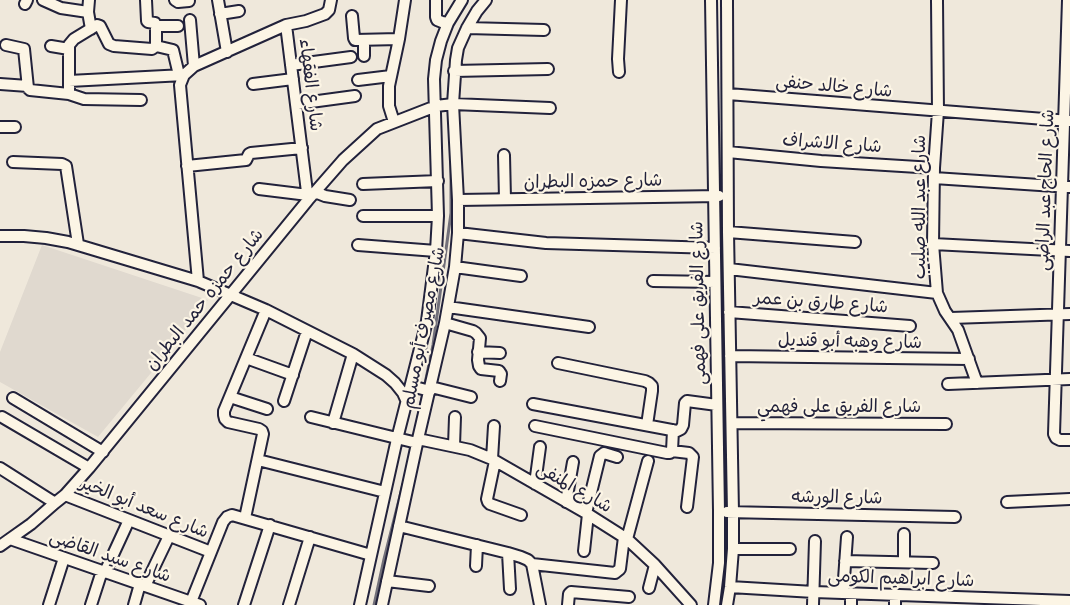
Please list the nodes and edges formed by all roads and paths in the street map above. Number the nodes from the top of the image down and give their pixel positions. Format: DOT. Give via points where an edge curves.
graph roads {
  1 [pos="44,0"];
  2 [pos="89,0"];
  3 [pos="146,0"];
  4 [pos="175,0"];
  5 [pos="218,0"];
  6 [pos="331,0"];
  7 [pos="405,0"];
  8 [pos="436,0"];
  9 [pos="462,0"];
  10 [pos="486,0"];
  11 [pos="621,0"];
  12 [pos="711,0"];
  13 [pos="727,0"];
  14 [pos="937,0"];
  15 [pos="1068,0"];
  16 [pos="189,1"];
  17 [pos="239,11"];
  18 [pos="88,12"];
  19 [pos="220,14"];
  20 [pos="352,16"];
  21 [pos="190,20"];
  22 [pos="448,23"];
  23 [pos="286,25"];
  24 [pos="156,26"];
  25 [pos="178,26"];
  26 [pos="467,28"];
  27 [pos="91,29"];
  28 [pos="544,30"];
  29 [pos="399,39"];
  30 [pos="364,40"];
  31 [pos="6,45"];
  32 [pos="51,46"];
  33 [pos="156,46"];
  34 [pos="69,49"];
  35 [pos="227,52"];
  36 [pos="364,56"];
  37 [pos="351,57"];
  38 [pos="291,65"];
  39 [pos="548,69"];
  40 [pos="186,71"];
  41 [pos="454,71"];
  42 [pos="619,72"];
  43 [pos="391,76"];
  44 [pos="293,79"];
  45 [pos="358,80"];
  46 [pos="51,81"];
  47 [pos="69,81"];
  48 [pos="0,84"];
  49 [pos="253,84"];
  50 [pos="28,86"];
  51 [pos="51,93"];
  52 [pos="69,94"];
  53 [pos="728,94"];
  54 [pos="355,96"];
  55 [pos="141,100"];
  56 [pos="296,104"];
  57 [pos="452,104"];
  58 [pos="436,106"];
  59 [pos="550,108"];
  60 [pos="938,111"];
  61 [pos="1067,121"];
  62 [pos="394,122"];
  63 [pos="0,127"];
  64 [pos="15,127"];
  65 [pos="302,148"];
  66 [pos="728,152"];
  67 [pos="504,155"];
  68 [pos="13,162"];
  69 [pos="187,166"];
  70 [pos="934,173"];
  71 [pos="438,181"];
  72 [pos="363,184"];
  73 [pos="1066,187"];
  74 [pos="259,189"];
  75 [pos="310,196"];
  76 [pos="714,196"];
  77 [pos="728,196"];
  78 [pos="350,200"];
  79 [pos="458,200"];
  80 [pos="505,200"];
  81 [pos="364,216"];
  82 [pos="438,216"];
  83 [pos="728,232"];
  84 [pos="458,233"];
  85 [pos="0,236"];
  86 [pos="854,242"];
  87 [pos="78,244"];
  88 [pos="933,244"];
  89 [pos="358,245"];
  90 [pos="715,248"];
  91 [pos="436,250"];
  92 [pos="1065,251"];
  93 [pos="455,268"];
  94 [pos="728,269"];
  95 [pos="521,276"];
  96 [pos="198,281"];
  97 [pos="652,281"];
  98 [pos="715,282"];
  99 [pos="937,293"];
  100 [pos="231,295"];
  101 [pos="448,307"];
  102 [pos="266,310"];
  103 [pos="729,312"];
  104 [pos="1059,314"];
  105 [pos="1070,314"];
  106 [pos="952,318"];
  107 [pos="445,324"];
  108 [pos="910,326"];
  109 [pos="589,327"];
  110 [pos="307,331"];
  111 [pos="478,352"];
  112 [pos="500,353"];
  113 [pos="353,354"];
  114 [pos="730,356"];
  115 [pos="246,358"];
  116 [pos="969,359"];
  117 [pos="558,363"];
  118 [pos="293,374"];
  119 [pos="1070,379"];
  120 [pos="1057,380"];
  121 [pos="500,381"];
  122 [pos="977,383"];
  123 [pos="948,384"];
  124 [pos="410,386"];
  125 [pos="430,389"];
  126 [pos="230,397"];
  127 [pos="471,397"];
  128 [pos="13,398"];
  129 [pos="284,401"];
  130 [pos="406,402"];
  131 [pos="533,404"];
  132 [pos="717,404"];
  133 [pos="731,404"];
  134 [pos="267,409"];
  135 [pos="2,417"];
  136 [pos="455,417"];
  137 [pos="311,418"];
  138 [pos="333,423"];
  139 [pos="732,423"];
  140 [pos="946,424"];
  141 [pos="647,425"];
  142 [pos="494,426"];
  143 [pos="535,426"];
  144 [pos="673,430"];
  145 [pos="397,439"];
  146 [pos="1070,440"];
  147 [pos="418,441"];
  148 [pos="454,446"];
  149 [pos="540,446"];
  150 [pos="672,451"];
  151 [pos="103,452"];
  152 [pos="617,457"];
  153 [pos="258,460"];
  154 [pos="494,460"];
  155 [pos="648,461"];
  156 [pos="574,462"];
  157 [pos="0,468"];
  158 [pos="89,468"];
  159 [pos="535,484"];
  160 [pos="385,492"];
  161 [pos="64,494"];
  162 [pos="1070,499"];
  163 [pos="566,502"];
  164 [pos="1007,502"];
  165 [pos="55,503"];
  166 [pos="687,507"];
  167 [pos="719,511"];
  168 [pos="733,512"];
  169 [pos="587,514"];
  170 [pos="521,515"];
  171 [pos="955,517"];
  172 [pos="245,518"];
  173 [pos="129,520"];
  174 [pos="270,525"];
  175 [pos="399,526"];
  176 [pos="904,534"];
  177 [pos="169,536"];
  178 [pos="310,537"];
  179 [pos="847,537"];
  180 [pos="625,538"];
  181 [pos="10,539"];
  182 [pos="815,541"];
  183 [pos="477,545"];
  184 [pos="0,546"];
  185 [pos="733,549"];
  186 [pos="790,549"];
  187 [pos="584,551"];
  188 [pos="210,552"];
  189 [pos="508,553"];
  190 [pos="371,554"];
  191 [pos="64,558"];
  192 [pos="845,560"];
  193 [pos="904,562"];
  194 [pos="532,564"];
  195 [pos="933,564"];
  196 [pos="655,565"];
  197 [pos="476,566"];
  198 [pos="104,571"];
  199 [pos="387,581"];
  200 [pos="143,585"];
  201 [pos="429,586"];
  202 [pos="730,587"];
  203 [pos="649,588"];
  204 [pos="510,589"];
  205 [pos="814,592"];
  206 [pos="847,593"];
  207 [pos="896,594"];
  208 [pos="630,597"];
  209 [pos="171,600"];
  210 [pos="930,600"];
  211 [pos="965,601"];
  212 [pos="998,602"];
  213 [pos="1031,602"];
  214 [pos="196,603"];
  215 [pos="1069,603"];
  216 [pos="49,605"];
  217 [pos="91,605"];
  218 [pos="134,605"];
  219 [pos="244,605"];
  220 [pos="289,605"];
  221 [pos="360,605"];
  222 [pos="382,605"];
  223 [pos="540,605"];
  224 [pos="568,605"];
  225 [pos="691,605"];
  226 [pos="714,605"];
  227 [pos="728,605"];
  228 [pos="813,605"];
  229 [pos="851,605"];
  230 [pos="895,605"];
  1 -- 18 [label="street" via="61,8"];
  2 -- 18 [label="street"];
  3 -- 24 [label="street" via="147,21"];
  4 -- 16 [label="street"];
  5 -- 19 [label="street"];
  6 -- 23 [label="street, شارع الفقهاء" via="330,10 325,14"];
  7 -- 29 [label="street"];
  8 -- 22 [label="street" via="437,20"];
  9 -- 22 [label="street, شارع مصرف أبو مسلم"];
  10 -- 26 [label="street, شارع مصرف أبو مسلم"];
  11 -- 42 [label="street"];
  12 -- 76 [label="street, شارع الفريق على فهمى"];
  13 -- 53 [label="street, شارع الفريق على فهمى"];
  14 -- 60 [label="street, شارع عبد الله صليب"];
  15 -- 61 [label="street, شارع الحاج عبد الراضى"];
  17 -- 19 [label="street"];
  18 -- 27 [label="street"];
  19 -- 35 [label="street"];
  20 -- 30 [label="street" via="354,39"];
  21 -- 40 [label="street"];
  22 -- 58 [label="street, شارع مصرف أبو مسلم" via="436,60"];
  23 -- 35 [label="street, شارع الفقهاء"];
  23 -- 38 [label="street, شارع الفقهاء"];
  24 -- 25 [label="street"];
  24 -- 33 [label="street"];
  26 -- 28 [label="street"];
  26 -- 41 [label="street, شارع مصرف أبو مسلم" via="458,48"];
  27 -- 33 [label="street" via="100,26 109,44 114,46 152,49"];
  27 -- 34 [label="street" via="71,41"];
  29 -- 30 [label="street"];
  29 -- 43 [label="street"];
  30 -- 36 [label="street"];
  31 -- 50 [label="street" via="24,49"];
  32 -- 34 [label="street"];
  33 -- 40 [label="street" via="173,50"];
  34 -- 47 [label="street"];
  35 -- 40 [label="street, شارع الفقهاء"];
  37 -- 38 [label="street"];
  38 -- 44 [label="street, شارع الفقهاء"];
  39 -- 41 [label="street"];
  40 -- 47 [label="street, شارع الفقهاء"];
  40 -- 69 [label="street" via="180,85"];
  41 -- 57 [label="street, شارع مصرف أبو مسلم"];
  43 -- 45 [label="street"];
  43 -- 62 [label="street" via="388,96"];
  44 -- 49 [label="street"];
  44 -- 56 [label="street, شارع الفقهاء"];
  46 -- 51 [label="street"];
  47 -- 52 [label="street"];
  48 -- 50 [label="street"];
  50 -- 51 [label="street" via="32,90"];
  51 -- 52 [label="street"];
  52 -- 55 [label="street" via="84,99"];
  53 -- 60 [label="street, شارع خالد حنفى"];
  53 -- 66 [label="street, شارع الفريق على فهمى"];
  54 -- 56 [label="street"];
  56 -- 65 [label="street, شارع الفقهاء"];
  57 -- 58 [label="street, شارع حمزه حمد البطران"];
  57 -- 59 [label="street, شارع حمزه حمد البطران"];
  57 -- 79 [label="street, شارع مصرف أبو مسلم"];
  58 -- 62 [label="street, شارع حمزه حمد البطران"];
  58 -- 71 [label="street, شارع مصرف أبو مسلم"];
  60 -- 61 [label="street, شارع خالد حنفى"];
  60 -- 70 [label="street, شارع عبد الله صليب"];
  61 -- 73 [label="street, شارع الحاج عبد الراضى"];
  62 -- 75 [label="street, شارع حمزه حمد البطران" via="377,129 359,144"];
  63 -- 64 [label="street"];
  65 -- 69 [label="street, شارع الفقهاء" via="251,153 246,160"];
  65 -- 75 [label="street, شارع الفقهاء"];
  66 -- 70 [label="street, شارع الاشراف"];
  66 -- 77 [label="street, شارع الفريق على فهمى"];
  67 -- 80 [label="street"];
  68 -- 87 [label="street" via="66,166"];
  69 -- 96 [label="street"];
  70 -- 73 [label="street, شارع الاشراف"];
  70 -- 88 [label="street, شارع عبد الله صليب"];
  71 -- 72 [label="street"];
  71 -- 82 [label="street, شارع مصرف أبو مسلم"];
  73 -- 92 [label="street, شارع الحاج عبد الراضى"];
  74 -- 75 [label="street"];
  75 -- 78 [label="street"];
  75 -- 100 [label="street, شارع حمزه حمد البطران"];
  76 -- 77 [label="street, شارع حمزه البطران"];
  76 -- 80 [label="street, شارع حمزه البطران"];
  76 -- 90 [label="street, شارع الفريق على فهمى"];
  77 -- 83 [label="street, شارع الفريق على فهمى"];
  79 -- 80 [label="street, شارع حمزه البطران"];
  79 -- 84 [label="street, شارع مصرف أبو مسلم"];
  81 -- 82 [label="street"];
  82 -- 91 [label="street, شارع مصرف أبو مسلم"];
  83 -- 86 [label="street"];
  83 -- 94 [label="street, شارع الفريق على فهمى"];
  84 -- 90 [label="street" via="546,243"];
  84 -- 93 [label="street, شارع مصرف أبو مسلم"];
  85 -- 87 [label="street" via="46,238"];
  87 -- 96 [label="street"];
  88 -- 92 [label="street"];
  88 -- 99 [label="street, شارع عبد الله صليب"];
  89 -- 91 [label="street"];
  90 -- 98 [label="street, شارع الفريق على فهمى"];
  91 -- 124 [label="street, شارع مصرف أبو مسلم" via="427,321"];
  92 -- 104 [label="street, شارع الحاج عبد الراضى"];
  93 -- 95 [label="street"];
  93 -- 101 [label="street, شارع مصرف أبو مسلم"];
  94 -- 99 [label="street"];
  94 -- 103 [label="street, شارع الفريق على فهمى"];
  96 -- 100 [label="street"];
  97 -- 98 [label="street"];
  98 -- 132 [label="street, شارع الفريق على فهمى"];
  99 -- 106 [label="street, شارع عبد الله صليب"];
  100 -- 102 [label="street"];
  100 -- 151 [label="street, شارع حمزه حمد البطران"];
  101 -- 107 [label="street, شارع مصرف أبو مسلم"];
  101 -- 109 [label="street"];
  102 -- 110 [label="street"];
  102 -- 115 [label="street"];
  103 -- 108 [label="street, شارع طارق بن عمر"];
  103 -- 114 [label="street, شارع الفريق على فهمى"];
  104 -- 105 [label="street"];
  104 -- 106 [label="street"];
  104 -- 120 [label="street, شارع الحاج عبد الراضى"];
  106 -- 116 [label="street, شارع عبد الله صليب"];
  107 -- 111 [label="street" via="476,333 480,338"];
  107 -- 125 [label="street, شارع مصرف أبو مسلم"];
  110 -- 113 [label="street"];
  110 -- 118 [label="street"];
  111 -- 112 [label="street"];
  111 -- 121 [label="street" via="479,366 499,371"];
  113 -- 130 [label="street" via="395,382"];
  113 -- 138 [label="street"];
  114 -- 116 [label="street, شارع وهبه أبو قنديل"];
  114 -- 133 [label="street, شارع الفريق على فهمى"];
  115 -- 118 [label="street"];
  115 -- 126 [label="street"];
  116 -- 122 [label="street, شارع عبد الله صليب"];
  117 -- 141 [label="street" via="649,383 652,391"];
  118 -- 129 [label="street"];
  119 -- 120 [label="street"];
  120 -- 122 [label="street"];
  120 -- 146 [label="street, شارع الحاج عبد الراضى" via="1054,434 1060,440"];
  122 -- 123 [label="street"];
  124 -- 125 [label="street"];
  124 -- 130 [label="street, شارع مصرف أبو مسلم"];
  125 -- 127 [label="street"];
  125 -- 147 [label="street, شارع مصرف أبو مسلم"];
  126 -- 134 [label="street"];
  126 -- 153 [label="street" via="224,411 225,419 262,431"];
  128 -- 151 [label="street"];
  130 -- 145 [label="street, شارع مصرف أبو مسلم"];
  131 -- 141 [label="street"];
  132 -- 133 [label="street"];
  132 -- 144 [label="street" via="685,403 683,425 677,431"];
  132 -- 167 [label="street, شارع الفريق على فهمى"];
  133 -- 139 [label="street, شارع الفريق على فهمى"];
  135 -- 158 [label="street"];
  136 -- 148 [label="street"];
  137 -- 138 [label="street, شارع المنفى"];
  138 -- 145 [label="street, شارع المنفى"];
  139 -- 140 [label="street, شارع الفريق على فهمي"];
  139 -- 168 [label="street, شارع الفريق على فهمى"];
  141 -- 144 [label="street"];
  142 -- 154 [label="street"];
  143 -- 150 [label="street" via="667,453"];
  144 -- 150 [label="street"];
  145 -- 147 [label="street, شارع المنفى"];
  145 -- 160 [label="street, شارع مصرف أبو مسلم"];
  147 -- 148 [label="street, شارع المنفى"];
  147 -- 175 [label="street, شارع مصرف أبو مسلم"];
  148 -- 154 [label="street, شارع المنفى"];
  149 -- 159 [label="street"];
  150 -- 166 [label="street" via="692,455"];
  151 -- 158 [label="street, شارع حمزه حمد البطران"];
  152 -- 169 [label="street" via="604,453 600,456"];
  153 -- 160 [label="street"];
  153 -- 172 [label="street"];
  154 -- 159 [label="street, شارع المنفى"];
  154 -- 170 [label="street" via="488,502"];
  155 -- 180 [label="street"];
  156 -- 163 [label="street"];
  157 -- 165 [label="street"];
  158 -- 161 [label="street, شارع حمزه حمد البطران"];
  159 -- 163 [label="street, شارع المنفى"];
  160 -- 190 [label="street, شارع مصرف أبو مسلم"];
  161 -- 165 [label="street, شارع حمزه حمد البطران"];
  161 -- 173 [label="street, شارع سعد أبو الخير"];
  162 -- 164 [label="street"];
  163 -- 169 [label="street, شارع المنفى"];
  165 -- 181 [label="street, شارع حمزه حمد البطران"];
  167 -- 168 [label="street, شارع الورشه"];
  167 -- 226 [label="street, شارع الفريق على فهمى" via="719,563"];
  168 -- 171 [label="street, شارع الورشه"];
  168 -- 185 [label="street, شارع الفريق على فهمى"];
  169 -- 180 [label="street, شارع المنفى"];
  169 -- 187 [label="street"];
  172 -- 174 [label="street, شارع سعد أبو الخير"];
  172 -- 188 [label="street, شارع سعد أبو الخير" via="227,517"];
  173 -- 177 [label="street, شارع سعد أبو الخير"];
  173 -- 198 [label="street"];
  174 -- 178 [label="street, شارع سعد أبو الخير"];
  174 -- 219 [label="street"];
  175 -- 183 [label="street"];
  175 -- 199 [label="street, شارع مصرف أبو مسلم"];
  176 -- 193 [label="street"];
  177 -- 188 [label="street, شارع سعد أبو الخير"];
  177 -- 200 [label="street"];
  178 -- 190 [label="street, شارع سعد أبو الخير"];
  178 -- 220 [label="street"];
  179 -- 192 [label="street"];
  180 -- 194 [label="street" via="620,569 615,573"];
  180 -- 196 [label="street, شارع المنفى"];
  181 -- 184 [label="street, شارع حمزه حمد البطران"];
  181 -- 191 [label="street, شارع سيد القاضى"];
  182 -- 205 [label="street"];
  183 -- 189 [label="street"];
  183 -- 197 [label="street"];
  185 -- 186 [label="street"];
  185 -- 202 [label="street, شارع الفريق على فهمى"];
  188 -- 214 [label="street"];
  189 -- 194 [label="street"];
  189 -- 204 [label="street"];
  190 -- 221 [label="street, شارع مصرف أبو مسلم"];
  191 -- 198 [label="street, شارع سيد القاضى"];
  191 -- 216 [label="street"];
  192 -- 193 [label="street"];
  192 -- 206 [label="street"];
  193 -- 195 [label="street"];
  194 -- 223 [label="street"];
  196 -- 203 [label="street"];
  196 -- 225 [label="street, شارع المنفى"];
  198 -- 200 [label="street, شارع سيد القاضى"];
  198 -- 217 [label="street"];
  199 -- 201 [label="street"];
  199 -- 222 [label="street, شارع مصرف أبو مسلم"];
  200 -- 209 [label="street, شارع سيد القاضى"];
  200 -- 218 [label="street"];
  202 -- 205 [label="street, شارع ابراهيم الكومى"];
  202 -- 227 [label="street, شارع الفريق على فهمى"];
  205 -- 206 [label="street, شارع ابراهيم الكومى"];
  205 -- 228 [label="street"];
  206 -- 207 [label="street, شارع ابراهيم الكومى"];
  206 -- 229 [label="street"];
  207 -- 210 [label="street, شارع ابراهيم الكومى"];
  207 -- 230 [label="street"];
  208 -- 224 [label="street" via="571,592"];
  209 -- 214 [label="street, شارع سيد القاضى"];
  210 -- 211 [label="street, شارع ابراهيم الكومى"];
  211 -- 212 [label="street, شارع ابراهيم الكومى"];
  212 -- 213 [label="street, شارع ابراهيم الكومى"];
  213 -- 215 [label="street, شارع ابراهيم الكومى"];
}
